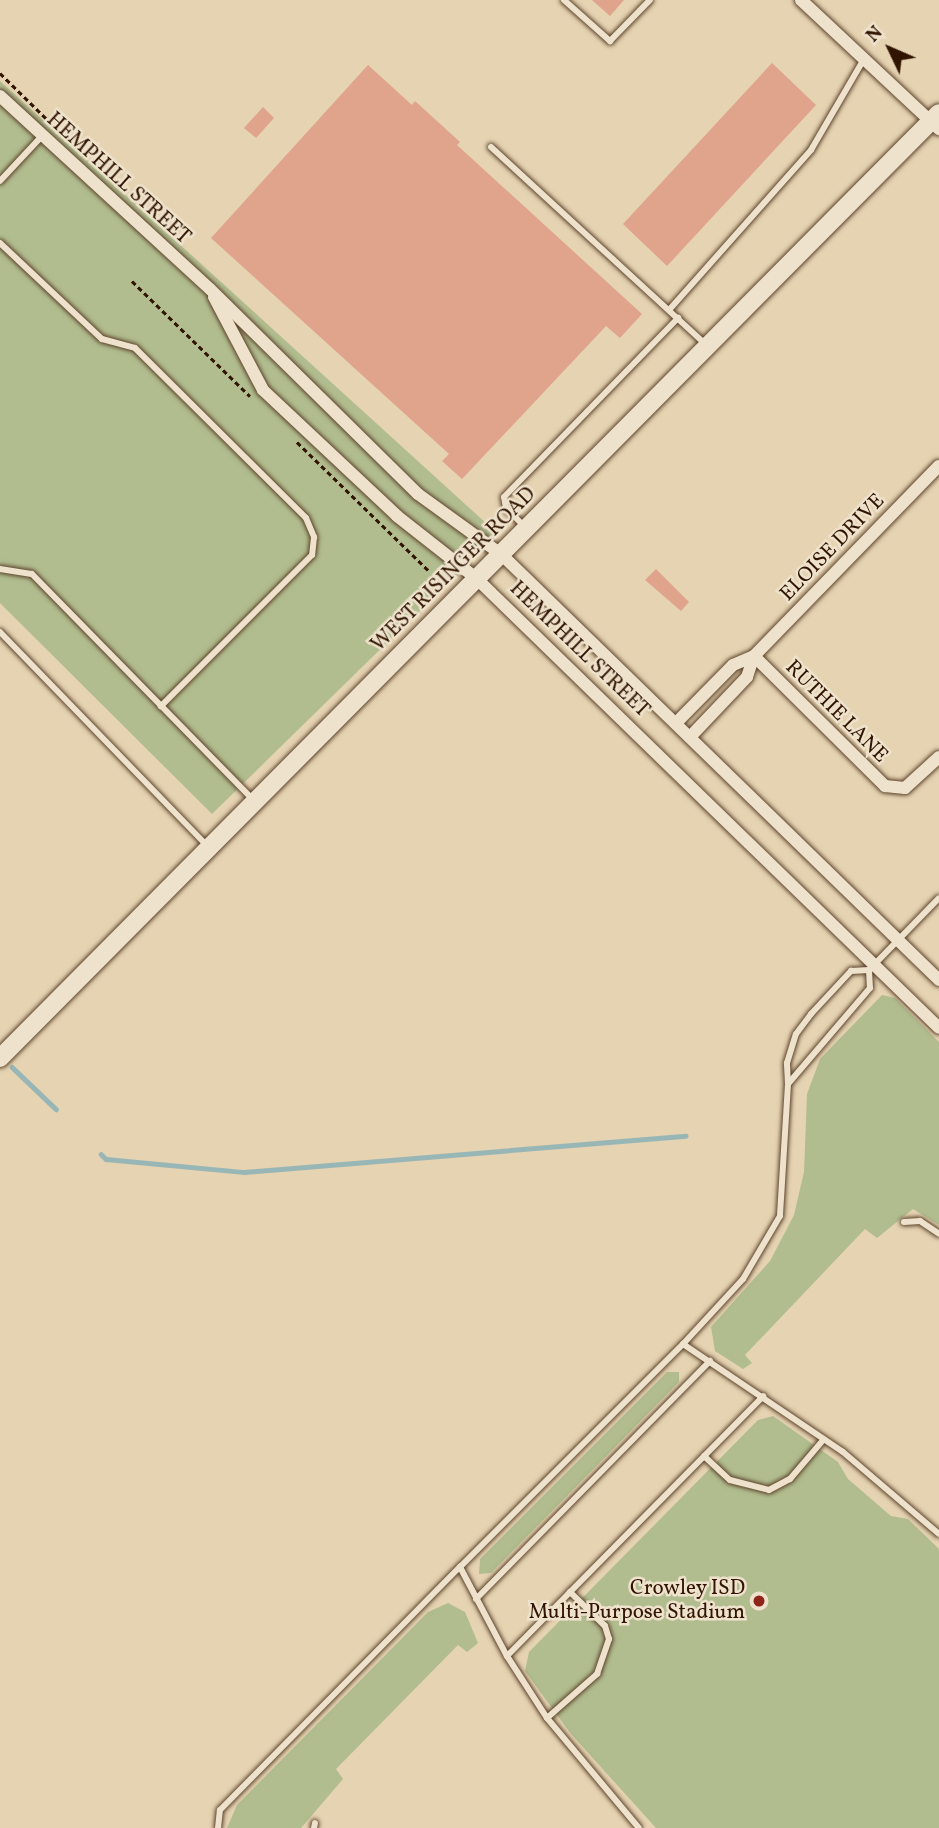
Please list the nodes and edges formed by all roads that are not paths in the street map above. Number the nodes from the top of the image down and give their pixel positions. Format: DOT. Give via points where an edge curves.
graph roads {
  1 [pos="564,0"];
  2 [pos="650,0"];
  3 [pos="801,0"];
  4 [pos="865,58"];
  5 [pos="0,96"];
  6 [pos="936,121"];
  7 [pos="42,136"];
  8 [pos="491,147"];
  9 [pos="0,181"];
  10 [pos="0,243"];
  11 [pos="210,289"];
  12 [pos="669,310"];
  13 [pos="678,318"];
  14 [pos="707,346"];
  15 [pos="939,466"];
  16 [pos="527,528"];
  17 [pos="501,554"];
  18 [pos="0,569"];
  19 [pos="477,579"];
  20 [pos="0,632"];
  21 [pos="754,656"];
  22 [pos="161,706"];
  23 [pos="676,723"];
  24 [pos="690,737"];
  25 [pos="939,757"];
  26 [pos="255,802"];
  27 [pos="209,848"];
  28 [pos="939,898"];
  29 [pos="899,939"];
  30 [pos="873,966"];
  31 [pos="939,980"];
  32 [pos="939,1028"];
  33 [pos="0,1058"];
  34 [pos="788,1084"];
  35 [pos="904,1222"];
  36 [pos="939,1234"];
  37 [pos="683,1344"];
  38 [pos="710,1361"];
  39 [pos="763,1396"];
  40 [pos="824,1438"];
  41 [pos="704,1456"];
  42 [pos="938,1530"];
  43 [pos="460,1567"];
  44 [pos="570,1592"];
  45 [pos="476,1600"];
  46 [pos="507,1656"];
  47 [pos="547,1717"];
  48 [pos="218,1828"];
  49 [pos="639,1828"];
  1 -- 2 [label="lane" via="610,41"];
  3 -- 4 [label="street"];
  4 -- 6 [label="street"];
  4 -- 12 [label="lane" via="811,150"];
  5 -- 7 [label="street, HEMPHILL STREET"];
  6 -- 14 [label="street, WEST RISINGER ROAD"];
  7 -- 9 [label="lane"];
  7 -- 11 [label="street, HEMPHILL STREET"];
  8 -- 12 [label="lane"];
  10 -- 22 [label="lane" via="102,339 135,348 306,518 314,537 312,555"];
  11 -- 17 [label="street, HEMPHILL STREET" via="418,494"];
  11 -- 19 [label="street, HEMPHILL STREET" via="247,369 263,390 397,516"];
  12 -- 13 [label="lane"];
  13 -- 14 [label="lane"];
  13 -- 16 [label="lane" via="505,497 506,508"];
  14 -- 16 [label="street, WEST RISINGER ROAD"];
  15 -- 21 [label="street, ELOISE DRIVE"];
  16 -- 17 [label="street, WEST RISINGER ROAD"];
  17 -- 19 [label="street, WEST RISINGER ROAD"];
  17 -- 23 [label="street, HEMPHILL STREET"];
  18 -- 22 [label="lane" via="32,574"];
  19 -- 26 [label="street, WEST RISINGER ROAD"];
  19 -- 30 [label="street, HEMPHILL STREET"];
  20 -- 27 [label="lane"];
  21 -- 23 [label="street, ELOISE DRIVE" via="733,666"];
  21 -- 24 [label="street, ELOISE DRIVE" via="747,677"];
  21 -- 25 [label="street, RUTHIE LANE" via="873,778 895,789 914,782"];
  22 -- 26 [label="lane"];
  23 -- 24 [label="street, HEMPHILL STREET"];
  24 -- 29 [label="street, HEMPHILL STREET"];
  26 -- 27 [label="street, WEST RISINGER ROAD"];
  27 -- 33 [label="street, WEST RISINGER ROAD"];
  28 -- 29 [label="lane"];
  29 -- 30 [label="lane"];
  29 -- 31 [label="street, HEMPHILL STREET"];
  30 -- 32 [label="street, HEMPHILL STREET"];
  30 -- 34 [label="lane" via="870,988"];
  30 -- 34 [label="lane" via="851,971 796,1034 787,1063"];
  34 -- 37 [label="lane" via="780,1216 743,1279"];
  35 -- 36 [label="lane" via="920,1221"];
  37 -- 38 [label="lane"];
  37 -- 43 [label="lane"];
  38 -- 39 [label="lane"];
  38 -- 45 [label="lane"];
  39 -- 40 [label="lane"];
  39 -- 41 [label="lane"];
  40 -- 41 [label="lane" via="790,1479 769,1490 730,1480"];
  40 -- 42 [label="lane"];
  41 -- 44 [label="lane"];
  43 -- 45 [label="lane"];
  43 -- 48 [label="lane" via="220,1810"];
  44 -- 46 [label="lane"];
  44 -- 47 [label="lane" via="605,1626 609,1639 597,1674"];
  45 -- 46 [label="lane"];
  46 -- 47 [label="lane"];
  47 -- 49 [label="lane"];
}
